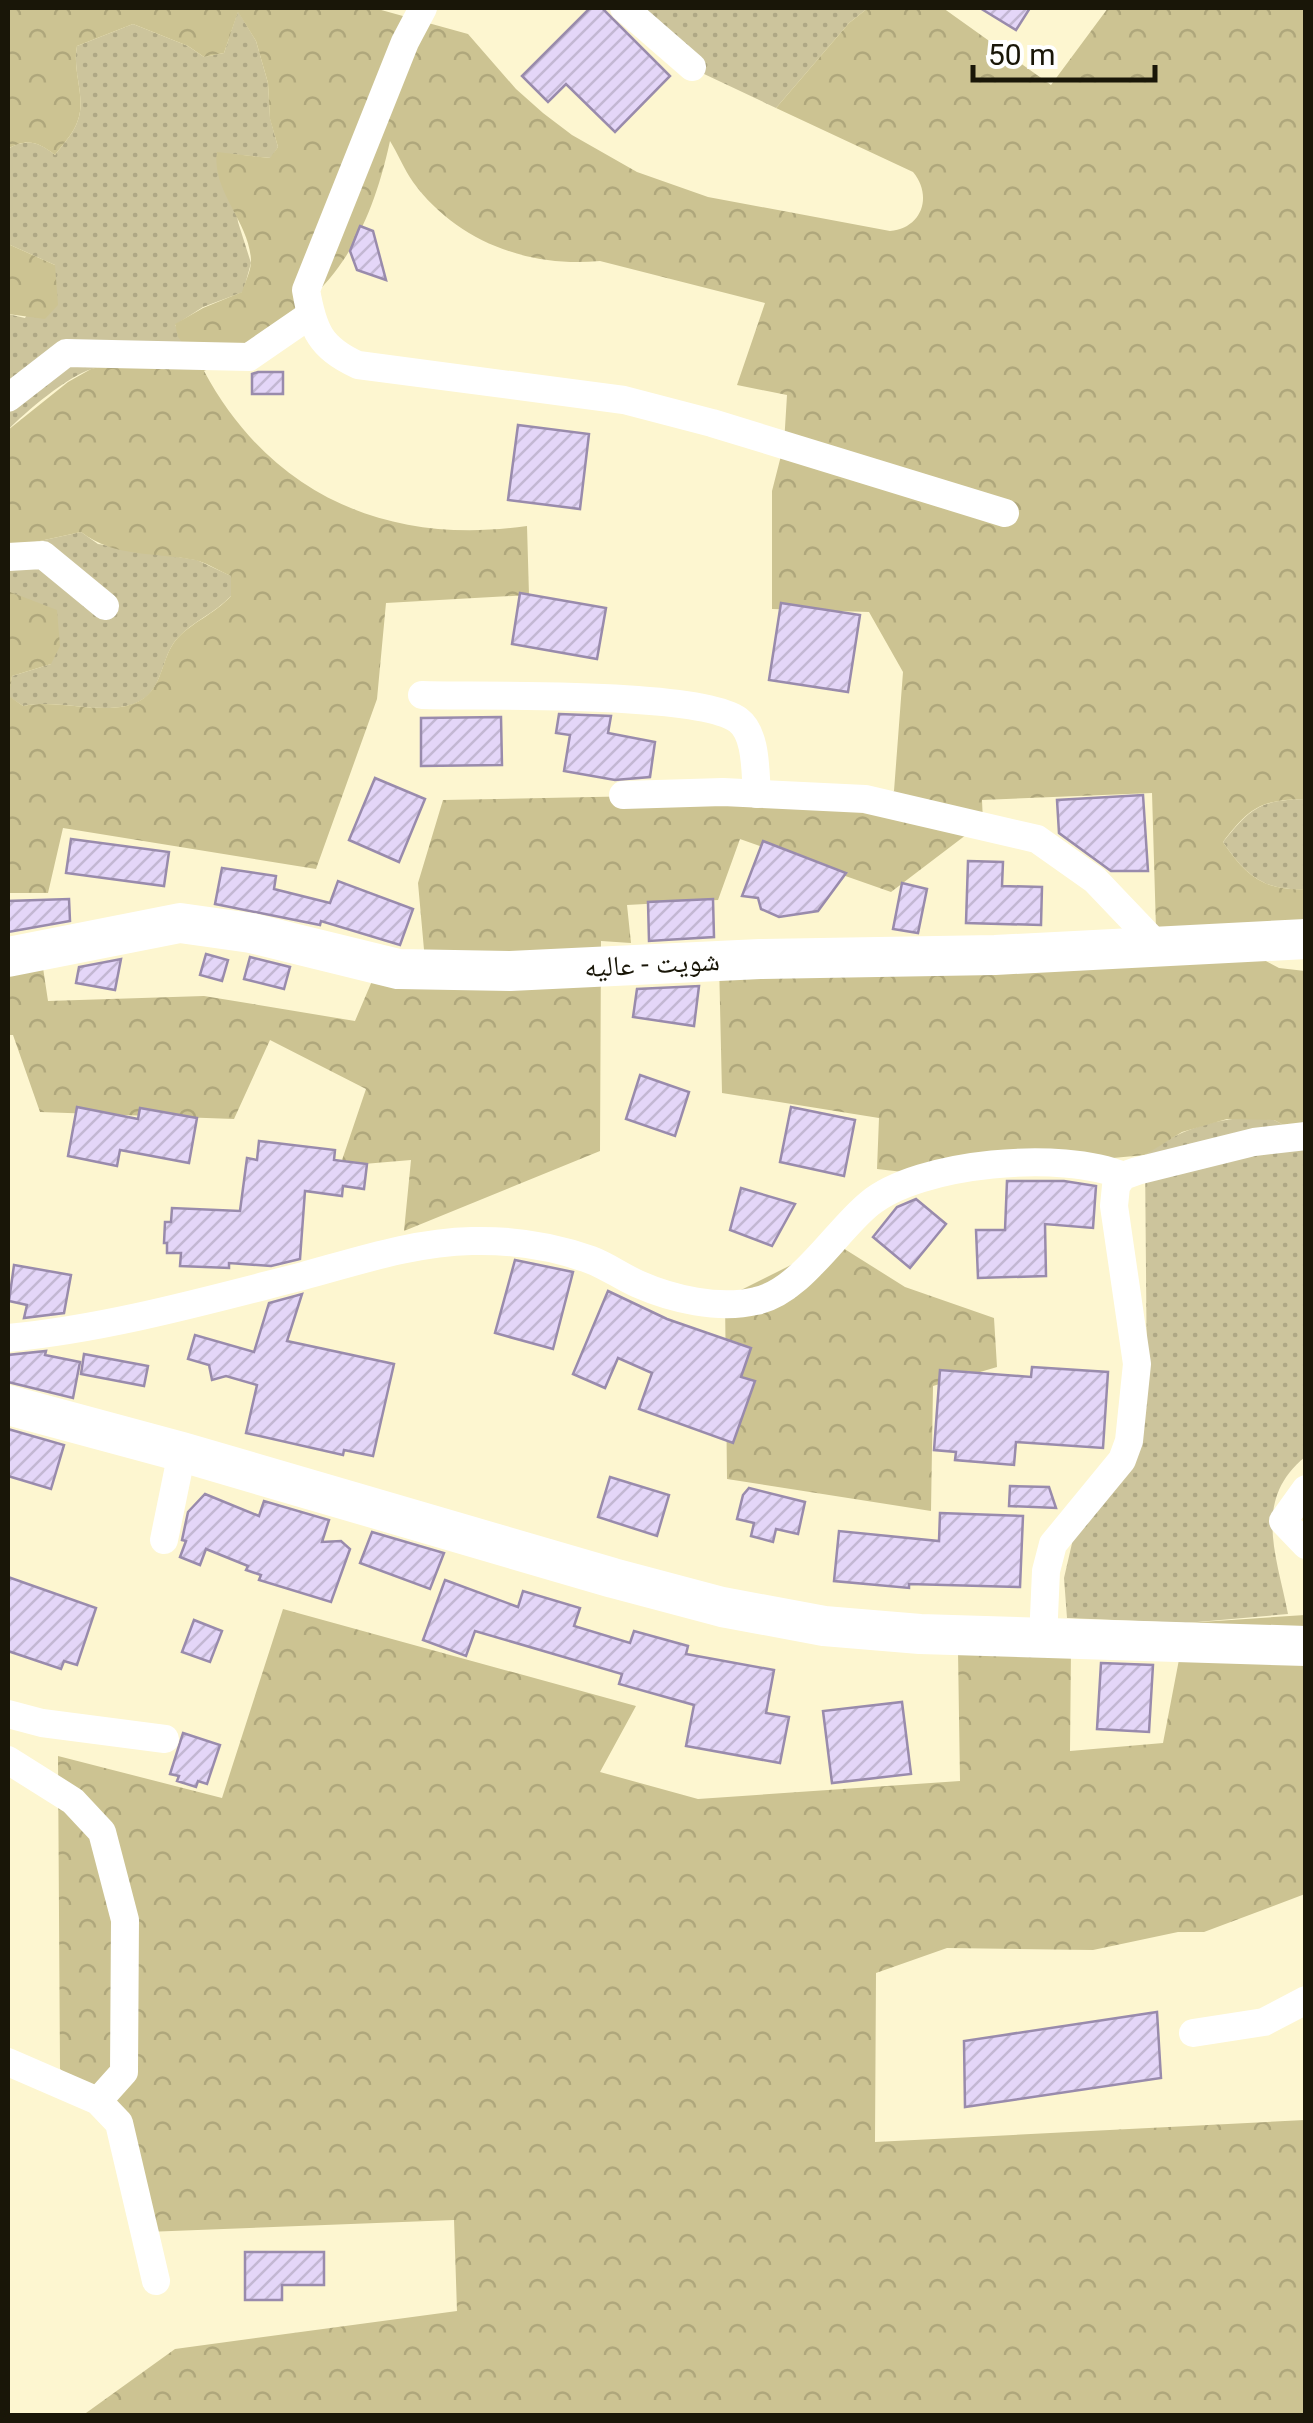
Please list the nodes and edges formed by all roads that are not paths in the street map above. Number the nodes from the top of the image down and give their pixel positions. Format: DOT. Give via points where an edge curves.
graph roads {
  1 [pos="423,8"];
  2 [pos="624,8"];
  3 [pos="692,68"];
  4 [pos="310,315"];
  5 [pos="8,398"];
  6 [pos="1006,512"];
  7 [pos="8,557"];
  8 [pos="104,606"];
  9 [pos="422,695"];
  10 [pos="757,794"];
  11 [pos="623,795"];
  12 [pos="1306,939"];
  13 [pos="1157,944"];
  14 [pos="8,957"];
  15 [pos="1306,1136"];
  16 [pos="1123,1176"];
  17 [pos="8,1338"];
  18 [pos="8,1405"];
  19 [pos="182,1452"];
  20 [pos="1306,1489"];
  21 [pos="164,1540"];
  22 [pos="1306,1545"];
  23 [pos="1043,1639"];
  24 [pos="1306,1646"];
  25 [pos="8,1714"];
  26 [pos="165,1739"];
  27 [pos="8,1760"];
  28 [pos="1306,2000"];
  29 [pos="1192,2033"];
  30 [pos="8,2062"];
  31 [pos="98,2101"];
  32 [pos="156,2282"];
  1 -- 4 [label="street" via="306,290"];
  2 -- 3 [label="street"];
  4 -- 5 [label="street" via="248,357 66,353"];
  4 -- 6 [label="street" via="321,341 358,366 624,400"];
  7 -- 8 [label="street" via="43,555"];
  9 -- 10 [label="street" via="697,705 740,721"];
  10 -- 11 [label="street"];
  10 -- 13 [label="street" via="865,799 1038,839 1094,880"];
  12 -- 13 [label="main road, شويت - عاليه"];
  13 -- 14 [label="main road, شويت - عاليه" via="995,956 441,970 370,964 180,923"];
  15 -- 16 [label="street" via="1254,1142"];
  16 -- 17 [label="street" via="1056,1161 918,1177 868,1205 785,1288 729,1306 641,1286 554,1248 470,1240 380,1254 140,1318"];
  16 -- 23 [label="street" via="1114,1206 1137,1364 1132,1423 1122,1460 1053,1544"];
  18 -- 19 [label="main road"];
  19 -- 21 [label="street"];
  19 -- 23 [label="main road" via="722,1607 824,1626"];
  20 -- 22 [label="street" via="1283,1520"];
  23 -- 24 [label="main road"];
  25 -- 26 [label="street"];
  27 -- 31 [label="street" via="72,1801 102,1832 124,1920 124,2072"];
  28 -- 29 [label="street" via="1264,2022"];
  30 -- 31 [label="street"];
  31 -- 32 [label="street" via="119,2123 125,2141"];
}
